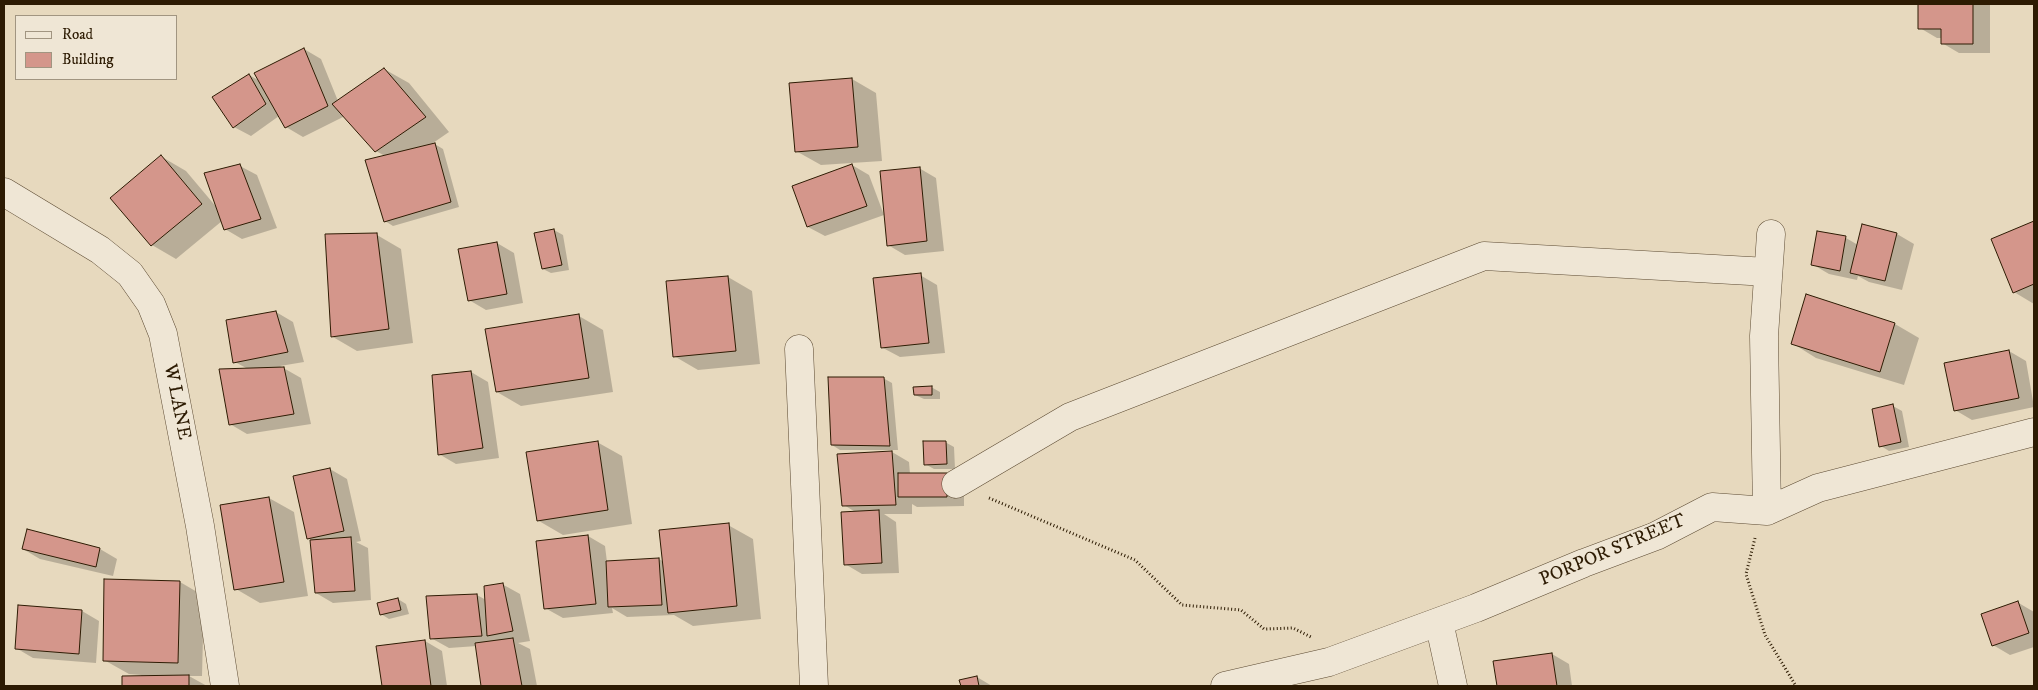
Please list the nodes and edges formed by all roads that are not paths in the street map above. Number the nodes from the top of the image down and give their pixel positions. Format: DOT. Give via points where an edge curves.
graph roads {
  1 [pos="4,192"];
  2 [pos="1771,234"];
  3 [pos="1768,272"];
  4 [pos="799,349"];
  5 [pos="2034,432"];
  6 [pos="956,484"];
  7 [pos="1767,511"];
  8 [pos="1439,622"];
  9 [pos="225,686"];
  10 [pos="814,686"];
  11 [pos="1225,686"];
  12 [pos="1453,686"];
  1 -- 9 [label="street, W LANE" via="100,250 130,274 151,304 163,334 189,468"];
  2 -- 3 [label="street"];
  3 -- 6 [label="street" via="1484,256 1070,417"];
  3 -- 7 [label="street" via="1764,336"];
  4 -- 10 [label="street"];
  5 -- 7 [label="street, PORPOR STREET" via="1818,488"];
  7 -- 8 [label="street, PORPOR STREET" via="1712,507 1656,536"];
  8 -- 11 [label="street, PORPOR STREET" via="1329,662"];
  8 -- 12 [label="street"];
}
